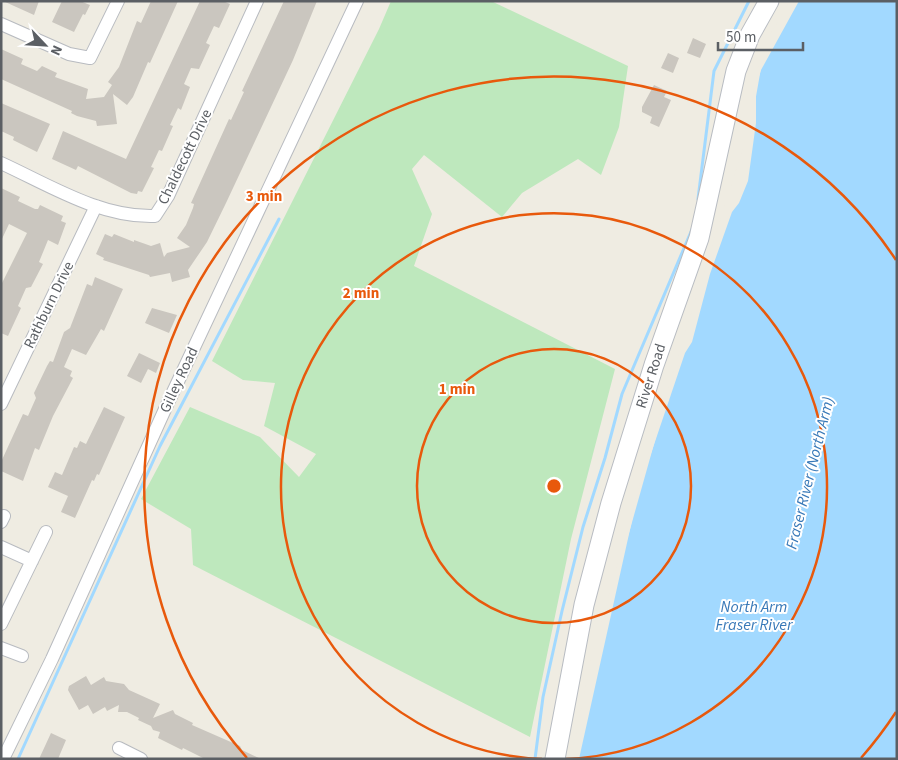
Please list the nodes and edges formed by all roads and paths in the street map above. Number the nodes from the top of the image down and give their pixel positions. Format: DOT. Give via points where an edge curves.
graph roads {
  1 [pos="118,1"];
  2 [pos="257,1"];
  3 [pos="358,1"];
  4 [pos="769,1"];
  5 [pos="1,24"];
  6 [pos="1,163"];
  7 [pos="96,206"];
  8 [pos="1,404"];
  9 [pos="46,532"];
  10 [pos="1,547"];
  11 [pos="32,561"];
  12 [pos="1,624"];
  13 [pos="1,648"];
  14 [pos="22,656"];
  15 [pos="119,748"];
  16 [pos="3,759"];
  17 [pos="142,759"];
  18 [pos="555,759"];
  1 -- 5 [label="street" via="90,58 68,54"];
  2 -- 7 [label="street, Chaldecott Drive" via="168,196 155,216 138,217"];
  3 -- 16 [label="street, Gilley Road"];
  4 -- 18 [label="street, River Road" via="750,35 736,71 699,238 654,365 612,503 584,605"];
  6 -- 7 [label="street, Chaldecott Drive"];
  7 -- 8 [label="street, Rathburn Drive"];
  9 -- 11 [label="street"];
  10 -- 11 [label="street"];
  11 -- 12 [label="street"];
  13 -- 14 [label="street"];
  15 -- 17 [label="street"];
}
